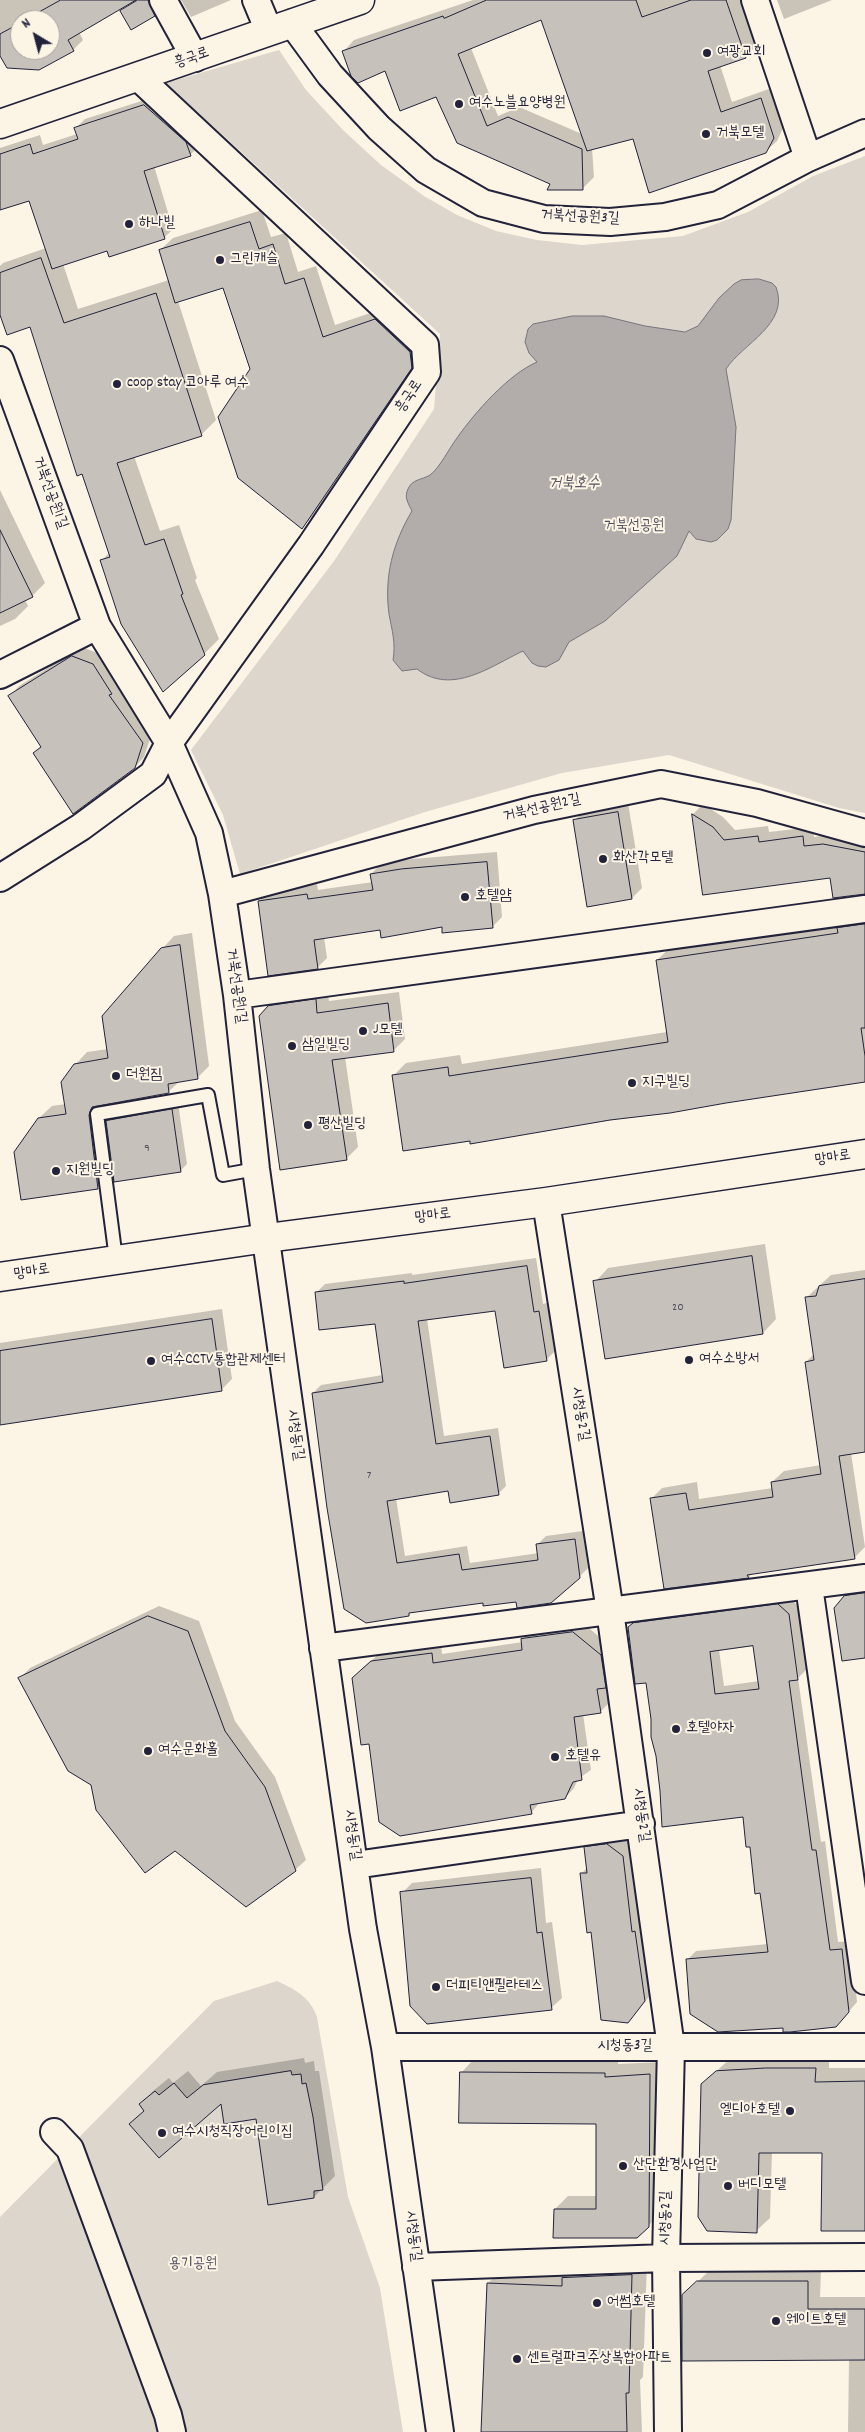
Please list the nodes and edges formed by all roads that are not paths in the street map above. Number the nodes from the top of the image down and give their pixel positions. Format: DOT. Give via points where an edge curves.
graph roads {
  1 [pos="163,0"];
  2 [pos="256,0"];
  3 [pos="360,0"];
  4 [pos="755,0"];
  5 [pos="280,27"];
  6 [pos="195,58"];
  7 [pos="138,77"];
  8 [pos="0,124"];
  9 [pos="865,134"];
  10 [pos="808,158"];
  11 [pos="0,360"];
  12 [pos="97,626"];
  13 [pos="0,675"];
  14 [pos="169,742"];
  15 [pos="865,833"];
  16 [pos="0,878"];
  17 [pos="222,894"];
  18 [pos="865,909"];
  19 [pos="237,996"];
  20 [pos="865,1154"];
  21 [pos="256,1169"];
  22 [pos="546,1202"];
  23 [pos="266,1238"];
  24 [pos="116,1259"];
  25 [pos="0,1278"];
  26 [pos="865,1578"];
  27 [pos="809,1586"];
  28 [pos="610,1611"];
  29 [pos="323,1648"];
  30 [pos="641,1824"];
  31 [pos="355,1865"];
  32 [pos="865,1981"];
  33 [pos="386,2047"];
  34 [pos="671,2047"];
  35 [pos="865,2047"];
  36 [pos="54,2132"];
  37 [pos="865,2257"];
  38 [pos="666,2258"];
  39 [pos="416,2268"];
  40 [pos="172,2432"];
  41 [pos="440,2432"];
  42 [pos="668,2432"];
  1 -- 6 [label="street"];
  2 -- 5 [label="street, 거북선공원3길"];
  3 -- 5 [label="street, 흥국로"];
  4 -- 10 [label="street"];
  5 -- 6 [label="street, 흥국로"];
  5 -- 10 [label="street, 거북선공원3길" via="378,128 426,170 483,202 535,217 610,222 665,217 718,205"];
  6 -- 7 [label="street, 흥국로"];
  7 -- 8 [label="street, 흥국로"];
  7 -- 14 [label="street, 흥국로" via="425,345 427,372 311,546"];
  9 -- 10 [label="street, 거북선공원3길"];
  11 -- 12 [label="street, 거북선공원1길"];
  12 -- 13 [label="street"];
  12 -- 14 [label="street, 거북선공원1길"];
  14 -- 16 [label="street" via="154,774 81,827"];
  14 -- 17 [label="street, 거북선공원1길" via="209,833"];
  15 -- 17 [label="street, 거북선공원2길" via="757,803 662,784 534,810"];
  17 -- 19 [label="street, 거북선공원1길"];
  18 -- 19 [label="street"];
  19 -- 21 [label="street, 거북선공원1길"];
  20 -- 22 [label="street, 망마로"];
  21 -- 23 [label="street, 거북선공원1길"];
  21 -- 24 [label="lane" via="223,1175 208,1094 97,1114"];
  22 -- 23 [label="street, 망마로"];
  22 -- 28 [label="street, 시청동2길"];
  23 -- 24 [label="street, 망마로"];
  23 -- 29 [label="street, 시청동1길"];
  24 -- 25 [label="street, 망마로"];
  26 -- 27 [label="street"];
  27 -- 28 [label="street"];
  27 -- 32 [label="street"];
  28 -- 29 [label="street"];
  28 -- 30 [label="street, 시청동2길"];
  29 -- 31 [label="street, 시청동1길"];
  30 -- 31 [label="street"];
  30 -- 34 [label="street, 시청동2길"];
  31 -- 33 [label="street, 시청동1길" via="363,1928"];
  33 -- 34 [label="street, 시청동3길"];
  33 -- 39 [label="street, 시청동1길"];
  34 -- 35 [label="street, 시청동3길"];
  34 -- 38 [label="street, 시청동2길"];
  36 -- 40 [label="street" via="70,2149"];
  37 -- 38 [label="street"];
  38 -- 39 [label="street"];
  38 -- 42 [label="street, 시청동2길"];
  39 -- 41 [label="street, 시청동1길"];
}
